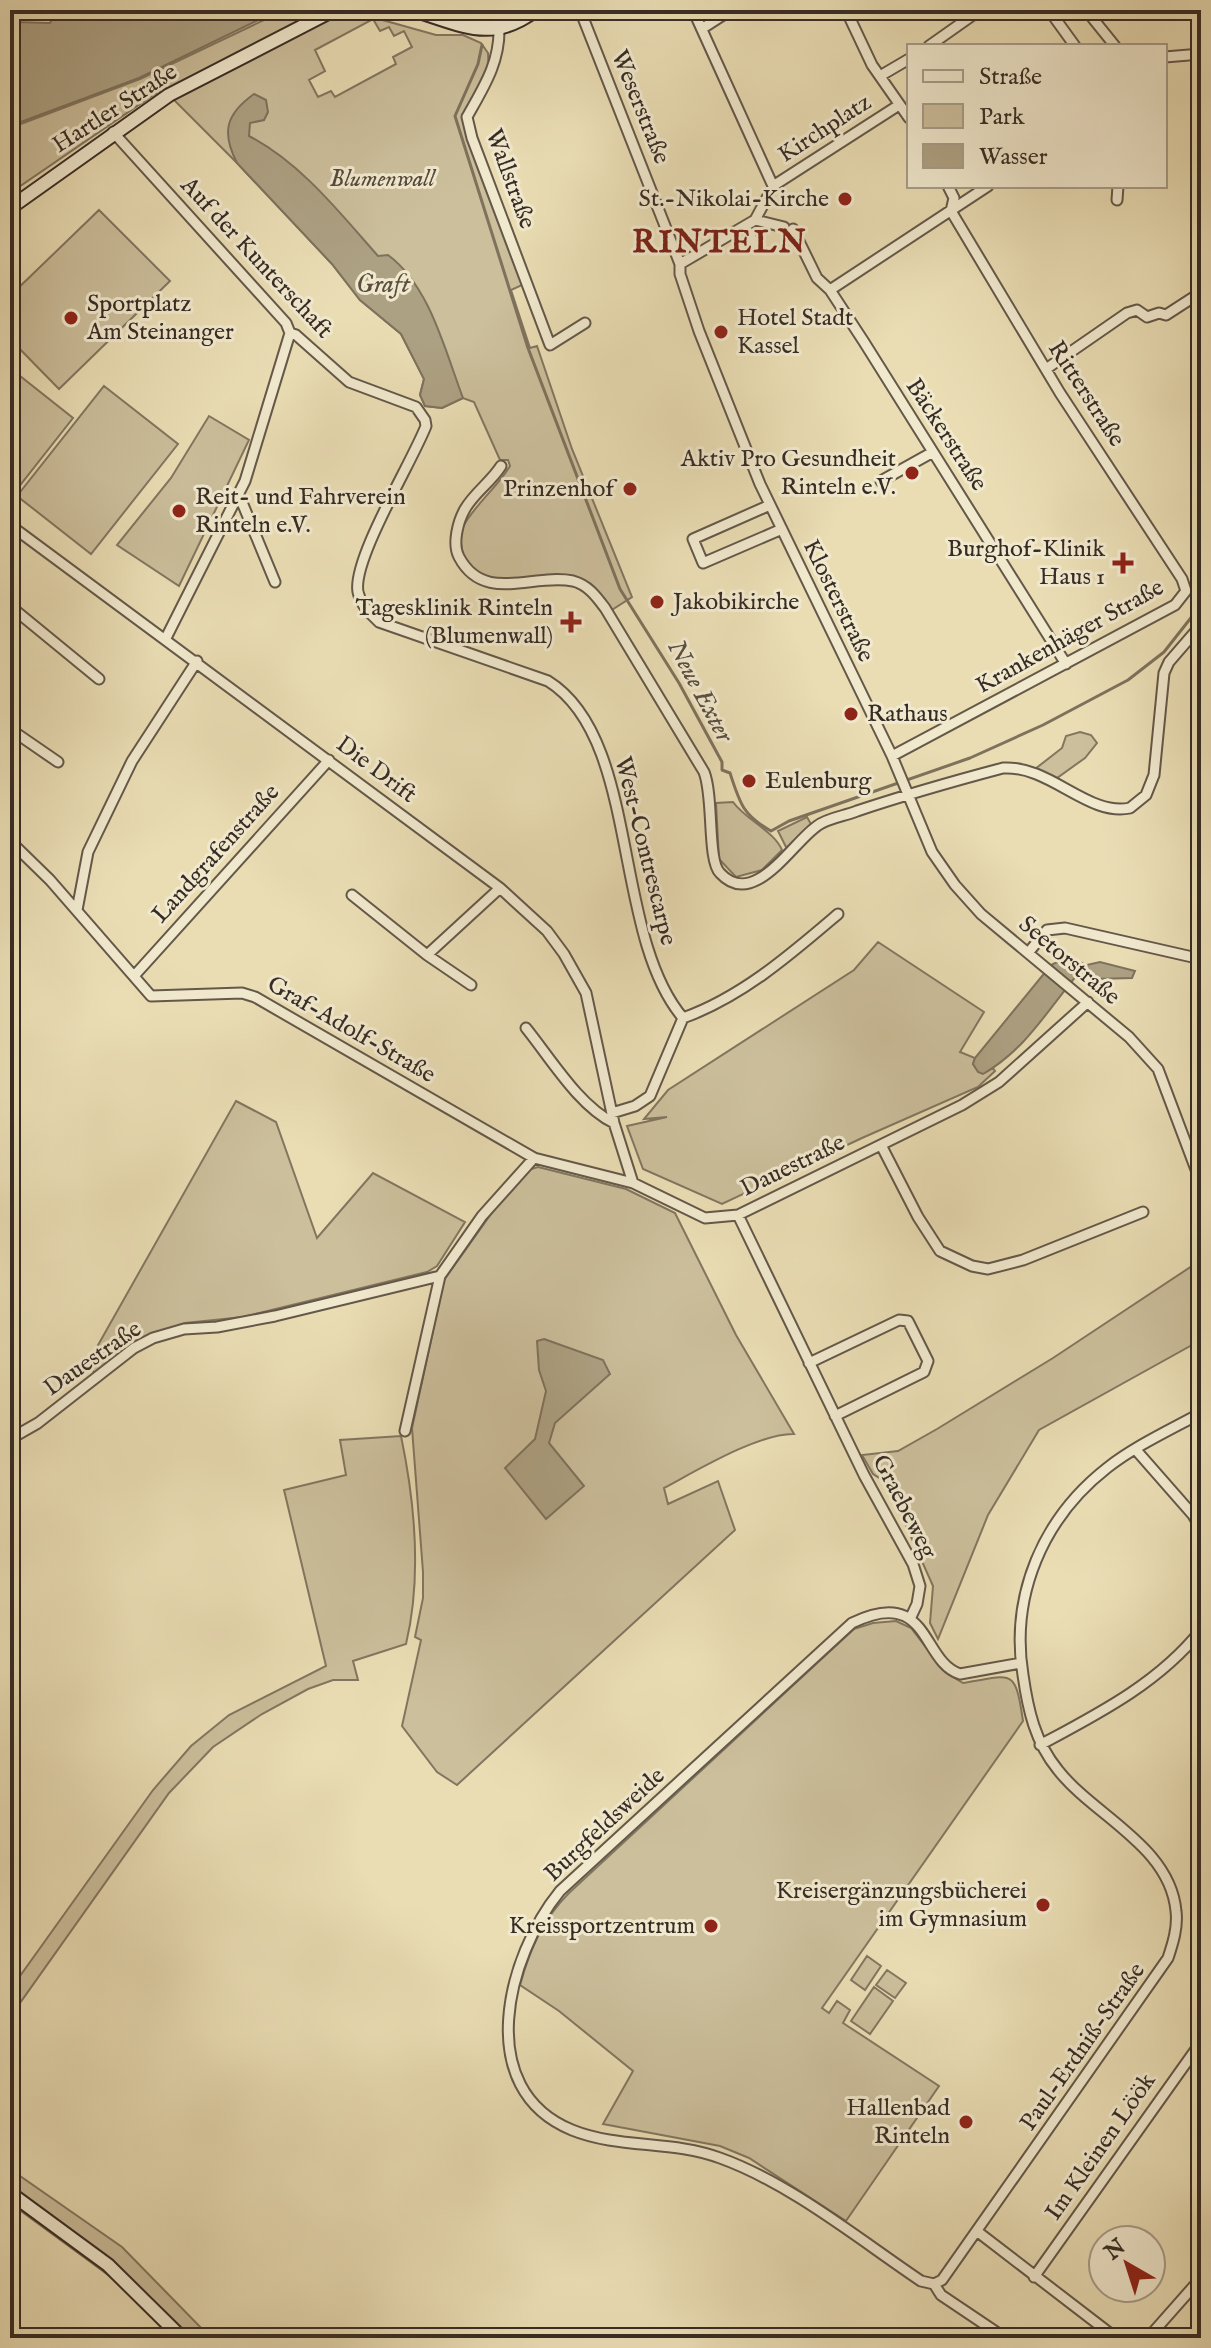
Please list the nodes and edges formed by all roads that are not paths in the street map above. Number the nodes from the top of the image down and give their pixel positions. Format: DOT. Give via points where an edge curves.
graph roads {
  1 [pos="334,10"];
  2 [pos="412,10"];
  3 [pos="519,10"];
  4 [pos="536,10"];
  5 [pos="580,10"];
  6 [pos="693,10"];
  7 [pos="731,10"];
  8 [pos="846,10"];
  9 [pos="980,10"];
  10 [pos="1049,10"];
  11 [pos="1086,10"];
  12 [pos="437,17"];
  13 [pos="499,28"];
  14 [pos="703,28"];
  15 [pos="932,44"];
  16 [pos="1074,44"];
  17 [pos="1113,44"];
  18 [pos="1201,54"];
  19 [pos="1167,57"];
  20 [pos="907,60"];
  21 [pos="880,76"];
  22 [pos="899,105"];
  23 [pos="907,115"];
  24 [pos="113,132"];
  25 [pos="949,188"];
  26 [pos="985,188"];
  27 [pos="1118,188"];
  28 [pos="771,190"];
  29 [pos="1117,200"];
  30 [pos="10,208"];
  31 [pos="951,211"];
  32 [pos="755,220"];
  33 [pos="745,226"];
  34 [pos="755,245"];
  35 [pos="680,264"];
  36 [pos="830,290"];
  37 [pos="1200,293"];
  38 [pos="585,323"];
  39 [pos="290,333"];
  40 [pos="1046,369"];
  41 [pos="423,415"];
  42 [pos="933,452"];
  43 [pos="501,466"];
  44 [pos="881,481"];
  45 [pos="239,495"];
  46 [pos="770,505"];
  47 [pos="14,528"];
  48 [pos="782,529"];
  49 [pos="10,542"];
  50 [pos="275,582"];
  51 [pos="1182,598"];
  52 [pos="10,606"];
  53 [pos="1201,625"];
  54 [pos="166,638"];
  55 [pos="197,661"];
  56 [pos="1066,664"];
  57 [pos="99,679"];
  58 [pos="10,729"];
  59 [pos="892,756"];
  60 [pos="329,760"];
  61 [pos="58,762"];
  62 [pos="904,785"];
  63 [pos="10,841"];
  64 [pos="500,888"];
  65 [pos="352,895"];
  66 [pos="77,910"];
  67 [pos="838,914"];
  68 [pos="1028,953"];
  69 [pos="427,955"];
  70 [pos="1201,959"];
  71 [pos="134,976"];
  72 [pos="471,985"];
  73 [pos="1083,998"];
  74 [pos="683,1018"];
  75 [pos="526,1028"];
  76 [pos="613,1118"];
  77 [pos="881,1145"];
  78 [pos="534,1158"];
  79 [pos="633,1183"];
  80 [pos="1201,1183"];
  81 [pos="1143,1212"];
  82 [pos="738,1215"];
  83 [pos="440,1276"];
  84 [pos="809,1363"];
  85 [pos="1201,1413"];
  86 [pos="835,1416"];
  87 [pos="405,1431"];
  88 [pos="10,1439"];
  89 [pos="1136,1450"];
  90 [pos="1201,1529"];
  91 [pos="910,1619"];
  92 [pos="1201,1630"];
  93 [pos="1021,1663"];
  94 [pos="1040,1745"];
  95 [pos="1201,2042"];
  96 [pos="10,2193"];
  97 [pos="978,2232"];
  98 [pos="1034,2277"];
  99 [pos="1201,2278"];
  100 [pos="934,2284"];
  101 [pos="182,2338"];
  102 [pos="1005,2338"];
  103 [pos="1116,2338"];
  104 [pos="1148,2338"];
  1 -- 24 [label="main road, Hartler Straße" via="169,95"];
  2 -- 12 [label="main road"];
  3 -- 12 [label="main road" via="497,19"];
  4 -- 13 [label="main road"];
  5 -- 35 [label="street, Weserstraße"];
  6 -- 14 [label="street"];
  7 -- 14 [label="street"];
  8 -- 21 [label="street"];
  9 -- 15 [label="street"];
  10 -- 16 [label="street"];
  11 -- 17 [label="street"];
  12 -- 13 [label="main road" via="446,23"];
  13 -- 38 [label="street, Wallstraße" via="492,71 467,117 474,143 550,345"];
  14 -- 28 [label="street"];
  18 -- 19 [label="street"];
  20 -- 21 [label="street"];
  21 -- 22 [label="street"];
  22 -- 23 [label="street"];
  22 -- 28 [label="street, Kirchplatz"];
  24 -- 30 [label="main road, Hartler Straße"];
  24 -- 39 [label="street, Auf der Kunterschaft"];
  25 -- 31 [label="street" via="954,198"];
  26 -- 31 [label="street"];
  27 -- 29 [label="street"];
  28 -- 32 [label="street"];
  31 -- 36 [label="street"];
  31 -- 40 [label="street, Ritterstraße"];
  32 -- 33 [label="street"];
  32 -- 36 [label="street, Bäckerstraße" via="788,228 817,278"];
  33 -- 34 [label="street"];
  33 -- 35 [label="street"];
  35 -- 46 [label="street, Klosterstraße" via="699,331"];
  36 -- 42 [label="street, Bäckerstraße"];
  37 -- 40 [label="street" via="1166,315 1127,313"];
  39 -- 41 [label="street, Auf der Kunterschaft" via="349,382 416,407"];
  39 -- 45 [label="street"];
  40 -- 51 [label="street, Ritterstraße" via="1182,579"];
  41 -- 74 [label="street, West-Contrescarpe" via="422,437 361,562 358,590 364,607 379,622 548,681 582,712 612,792 648,953 670,1003"];
  42 -- 44 [label="street"];
  42 -- 56 [label="street, Bäckerstraße"];
  43 -- 62 [label="street" via="465,508 456,552 475,578 489,582 560,580 589,588 704,772 711,795 714,866 722,876 744,884 757,881 818,825"];
  45 -- 50 [label="street"];
  45 -- 54 [label="street"];
  46 -- 48 [label="street, Klosterstraße"];
  46 -- 48 [label="street, Klosterstraße" via="693,539 703,563"];
  47 -- 49 [label="street"];
  47 -- 54 [label="street, Die Drift"];
  48 -- 59 [label="street, Klosterstraße"];
  51 -- 56 [label="street, Krankenhäger Straße"];
  52 -- 57 [label="street"];
  53 -- 62 [label="street" via="1164,673 1154,775 1146,795 1130,808 1105,807 1017,767"];
  54 -- 55 [label="street, Die Drift"];
  55 -- 60 [label="street, Die Drift"];
  55 -- 66 [label="street" via="132,761 88,852"];
  56 -- 59 [label="street, Krankenhäger Straße"];
  58 -- 61 [label="street"];
  59 -- 62 [label="street, Klosterstraße"];
  60 -- 64 [label="street, Die Drift"];
  60 -- 71 [label="street, Landgrafenstraße"];
  62 -- 68 [label="street, Seetorstraße" via="932,852 955,885"];
  63 -- 66 [label="street, Graf-Adolf-Straße"];
  64 -- 69 [label="street"];
  64 -- 76 [label="street, Die Drift" via="547,931 586,993"];
  65 -- 69 [label="street"];
  66 -- 71 [label="street, Graf-Adolf-Straße"];
  67 -- 74 [label="street" via="747,985"];
  68 -- 70 [label="street" via="1047,930 1065,928"];
  68 -- 73 [label="street, Seetorstraße"];
  69 -- 72 [label="street"];
  71 -- 78 [label="street, Graf-Adolf-Straße" via="151,996 255,997"];
  73 -- 77 [label="street, Dauestraße" via="999,1082"];
  73 -- 80 [label="street, Seetorstraße" via="1158,1069"];
  74 -- 76 [label="street" via="650,1096"];
  75 -- 76 [label="street" via="597,1115"];
  76 -- 79 [label="street, Die Drift"];
  77 -- 81 [label="street" via="940,1251 972,1266 988,1269 1023,1260"];
  77 -- 82 [label="street, Dauestraße"];
  78 -- 79 [label="street, Dauestraße"];
  78 -- 83 [label="street" via="482,1216"];
  79 -- 82 [label="street, Dauestraße" via="705,1218"];
  82 -- 84 [label="street, Graebeweg"];
  83 -- 87 [label="street"];
  83 -- 88 [label="street, Dauestraße" via="275,1316 153,1338"];
  84 -- 86 [label="street, Graebeweg"];
  84 -- 86 [label="street" via="899,1320 908,1321 922,1347 928,1361 924,1372"];
  85 -- 89 [label="street, Paul-Erdniß-Straße"];
  86 -- 91 [label="street, Graebeweg" via="913,1564 920,1586"];
  89 -- 90 [label="street"];
  89 -- 93 [label="street, Paul-Erdniß-Straße" via="1083,1488 1046,1537 1024,1592"];
  91 -- 93 [label="street" via="951,1671 960,1674"];
  91 -- 100 [label="street, Burgfeldsweide" via="878,1614 852,1623 575,1876 543,1912 526,1944 508,2026 513,2071 527,2098 562,2125 586,2134 683,2147 753,2171 921,2281"];
  92 -- 94 [label="street" via="1140,1687"];
  93 -- 94 [label="street, Paul-Erdniß-Straße"];
  94 -- 97 [label="street, Paul-Erdniß-Straße" via="1079,1794 1157,1864 1170,1886 1175,1934 1157,1977"];
  95 -- 98 [label="street, Im Kleinen Löök"];
  96 -- 101 [label="main road" via="108,2265"];
  97 -- 98 [label="street"];
  97 -- 100 [label="street, Paul-Erdniß-Straße"];
  98 -- 103 [label="street"];
  99 -- 104 [label="street"];
  100 -- 102 [label="street, Burgfeldsweide" via="941,2295"];
}
